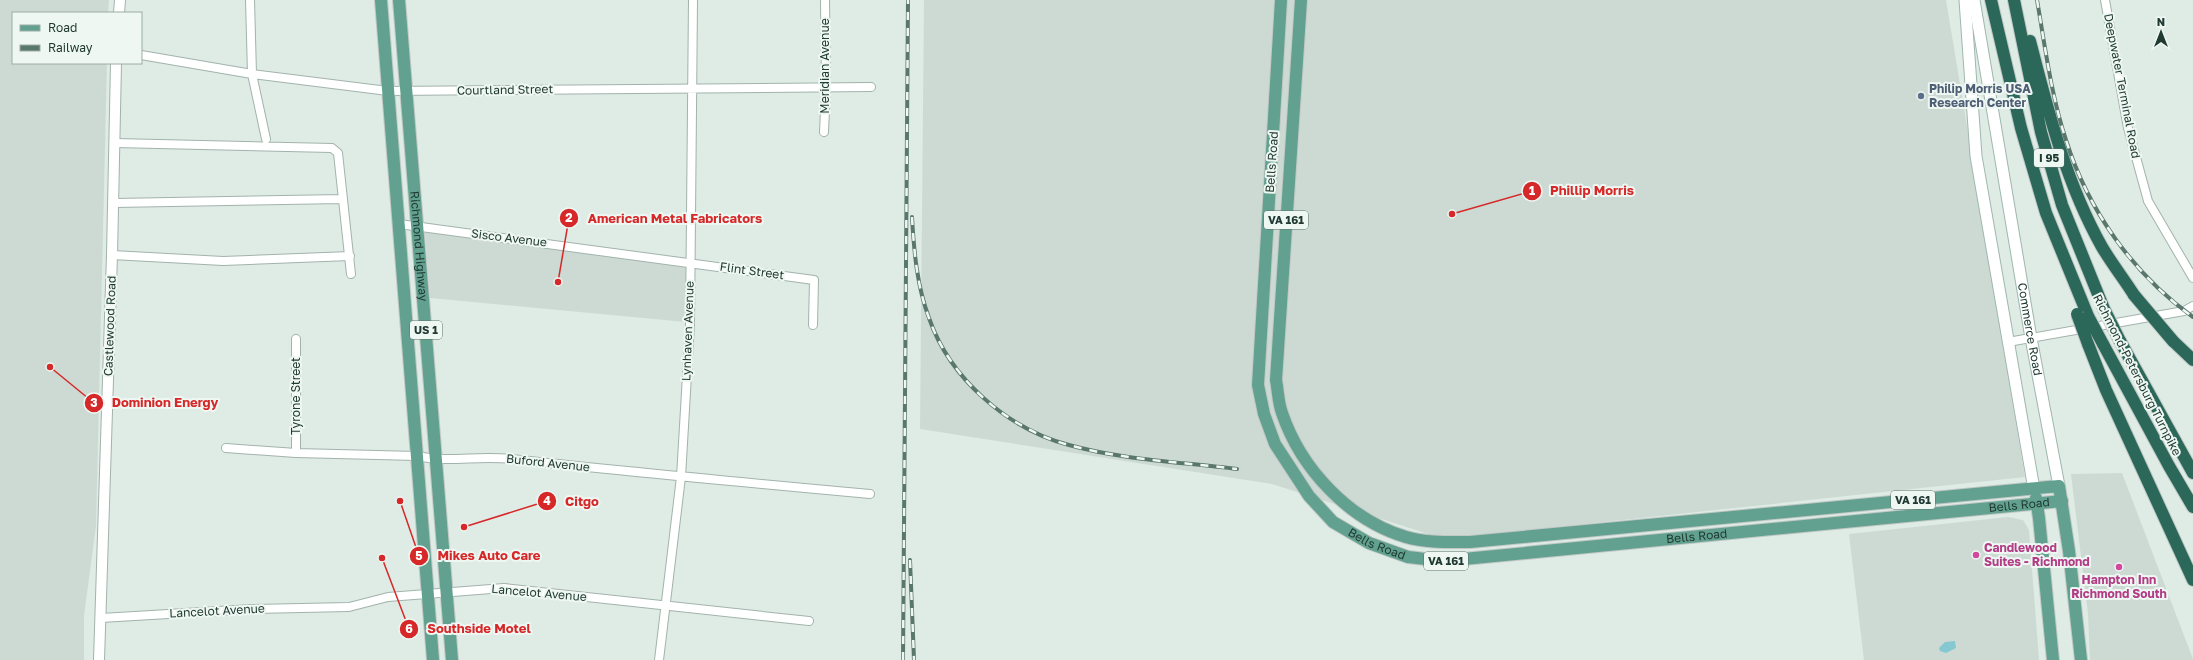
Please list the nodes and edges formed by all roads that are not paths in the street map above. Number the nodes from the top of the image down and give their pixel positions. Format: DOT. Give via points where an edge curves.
graph roads {
  1 [pos="120,0"];
  2 [pos="250,0"];
  3 [pos="380,0"];
  4 [pos="399,0"];
  5 [pos="693,0"];
  6 [pos="825,0"];
  7 [pos="1281,0"];
  8 [pos="1301,0"];
  9 [pos="1965,0"];
  10 [pos="1974,0"];
  11 [pos="1991,0"];
  12 [pos="2014,0"];
  13 [pos="2019,0"];
  14 [pos="2105,0"];
  15 [pos="119,12"];
  16 [pos="142,55"];
  17 [pos="116,64"];
  18 [pos="1278,73"];
  19 [pos="252,74"];
  20 [pos="1295,76"];
  21 [pos="871,87"];
  22 [pos="692,88"];
  23 [pos="826,88"];
  24 [pos="388,91"];
  25 [pos="407,91"];
  26 [pos="824,132"];
  27 [pos="266,139"];
  28 [pos="115,143"];
  29 [pos="342,199"];
  30 [pos="114,203"];
  31 [pos="398,224"];
  32 [pos="418,226"];
  33 [pos="112,254"];
  34 [pos="350,256"];
  35 [pos="690,262"];
  36 [pos="351,274"];
  37 [pos="2193,278"];
  38 [pos="2193,306"];
  39 [pos="1263,307"];
  40 [pos="1280,308"];
  41 [pos="2083,315"];
  42 [pos="813,325"];
  43 [pos="2031,338"];
  44 [pos="296,339"];
  45 [pos="2008,342"];
  46 [pos="2193,360"];
  47 [pos="226,448"];
  48 [pos="296,453"];
  49 [pos="417,456"];
  50 [pos="436,460"];
  51 [pos="2193,473"];
  52 [pos="681,477"];
  53 [pos="2058,486"];
  54 [pos="2034,489"];
  55 [pos="870,494"];
  56 [pos="2062,501"];
  57 [pos="2037,505"];
  58 [pos="2193,507"];
  59 [pos="1793,512"];
  60 [pos="1796,528"];
  61 [pos="1548,535"];
  62 [pos="1550,552"];
  63 [pos="2193,580"];
  64 [pos="447,592"];
  65 [pos="428,593"];
  66 [pos="665,605"];
  67 [pos="101,618"];
  68 [pos="809,621"];
  69 [pos="99,660"];
  70 [pos="433,660"];
  71 [pos="452,660"];
  72 [pos="659,660"];
  73 [pos="2053,660"];
  74 [pos="2081,660"];
  1 -- 15 [label="street"];
  2 -- 19 [label="street"];
  3 -- 24 [label="main road, Richmond Highway / US 1"];
  4 -- 25 [label="main road, Richmond Highway / US 1"];
  5 -- 22 [label="street, Lynhaven Avenue"];
  6 -- 23 [label="street, Meridian Avenue"];
  7 -- 18 [label="main road, Bells Road / VA 161"];
  8 -- 20 [label="main road, Bells Road / VA 161"];
  9 -- 45 [label="main road, Commerce Road" via="1976,156"];
  10 -- 43 [label="main road, Commerce Road"];
  11 -- 41 [label="highway, Richmond-Petersburg Turnpike / I 95" via="2021,128 2046,213"];
  12 -- 51 [label="highway, Richmond-Petersburg Turnpike / I 95, bridge" via="2043,139 2062,205 2104,309"];
  13 -- 46 [label="highway, bridge" via="2055,132 2074,189 2102,247 2134,295 2173,341"];
  14 -- 37 [label="street, Deepwater Terminal Road" via="2128,128 2148,201"];
  16 -- 19 [label="street, Courtland Street"];
  17 -- 28 [label="street, Castlewood Road"];
  18 -- 20 [label="main road"];
  18 -- 39 [label="main road, Bells Road / VA 161"];
  19 -- 24 [label="street, Courtland Street"];
  19 -- 27 [label="street"];
  20 -- 40 [label="main road, Bells Road / VA 161"];
  21 -- 23 [label="street, Courtland Street"];
  22 -- 23 [label="street, Courtland Street"];
  22 -- 25 [label="street, Courtland Street"];
  22 -- 35 [label="street, Lynhaven Avenue"];
  23 -- 26 [label="street, Meridian Avenue"];
  24 -- 25 [label="street, Courtland Street"];
  24 -- 31 [label="main road, Richmond Highway / US 1"];
  25 -- 32 [label="main road, Richmond Highway / US 1"];
  28 -- 29 [label="street" via="332,148 338,153"];
  28 -- 30 [label="street, Castlewood Road"];
  29 -- 30 [label="street"];
  29 -- 34 [label="street"];
  30 -- 33 [label="street, Castlewood Road"];
  31 -- 32 [label="street, Sisco Avenue"];
  31 -- 49 [label="main road, Richmond Highway / US 1"];
  32 -- 35 [label="street, Sisco Avenue"];
  32 -- 50 [label="main road, Richmond Highway / US 1"];
  33 -- 34 [label="street" via="223,261"];
  33 -- 67 [label="street, Castlewood Road"];
  34 -- 36 [label="street"];
  35 -- 42 [label="street, Flint Street" via="814,280"];
  35 -- 52 [label="street, Lynhaven Avenue" via="690,324"];
  38 -- 43 [label="street" via="2184,311"];
  39 -- 40 [label="main road"];
  39 -- 62 [label="main road, Bells Road / VA 161" via="1258,385 1264,414 1275,444 1287,466 1309,496 1333,522 1369,543 1415,558 1444,561"];
  40 -- 61 [label="main road, Bells Road / VA 161" via="1276,380 1282,412 1306,461 1330,491 1354,511 1384,529 1407,538 1428,542 1470,542"];
  41 -- 58 [label="highway, Richmond-Petersburg Turnpike / I 95, bridge" via="2103,344"];
  41 -- 63 [label="highway, bridge" via="2088,344 2106,390"];
  43 -- 45 [label="street"];
  43 -- 53 [label="main road, Commerce Road"];
  44 -- 48 [label="street, Tyrone Street"];
  45 -- 54 [label="main road, Commerce Road"];
  47 -- 48 [label="street, Buford Avenue"];
  48 -- 49 [label="street, Buford Avenue"];
  49 -- 50 [label="street, Buford Avenue"];
  49 -- 65 [label="main road, Richmond Highway / US 1"];
  50 -- 52 [label="street, Buford Avenue" via="490,456"];
  50 -- 64 [label="main road, Richmond Highway / US 1"];
  52 -- 55 [label="street, Buford Avenue"];
  52 -- 66 [label="street, Lynhaven Avenue"];
  53 -- 54 [label="main road, Bells Road / VA 161"];
  53 -- 56 [label="main road, Commerce Road"];
  54 -- 57 [label="main road, Commerce Road"];
  54 -- 59 [label="main road, Bells Road / VA 161"];
  56 -- 57 [label="main road, Bells Road"];
  56 -- 74 [label="main road, Commerce Road"];
  57 -- 60 [label="main road, Bells Road / VA 161"];
  57 -- 73 [label="main road, Commerce Road"];
  59 -- 60 [label="main road"];
  59 -- 61 [label="main road, Bells Road / VA 161"];
  60 -- 62 [label="main road, Bells Road / VA 161"];
  61 -- 62 [label="main road"];
  64 -- 65 [label="street, Lancelot Avenue"];
  64 -- 66 [label="street, Lancelot Avenue" via="504,588"];
  64 -- 71 [label="main road, Richmond Highway / US 1"];
  65 -- 67 [label="street, Lancelot Avenue" via="388,597 349,607 252,608"];
  65 -- 70 [label="main road, Richmond Highway / US 1"];
  66 -- 68 [label="street, Lancelot Avenue"];
  66 -- 72 [label="street, Lynhaven Avenue"];
  67 -- 69 [label="street, Castlewood Road"];
}
